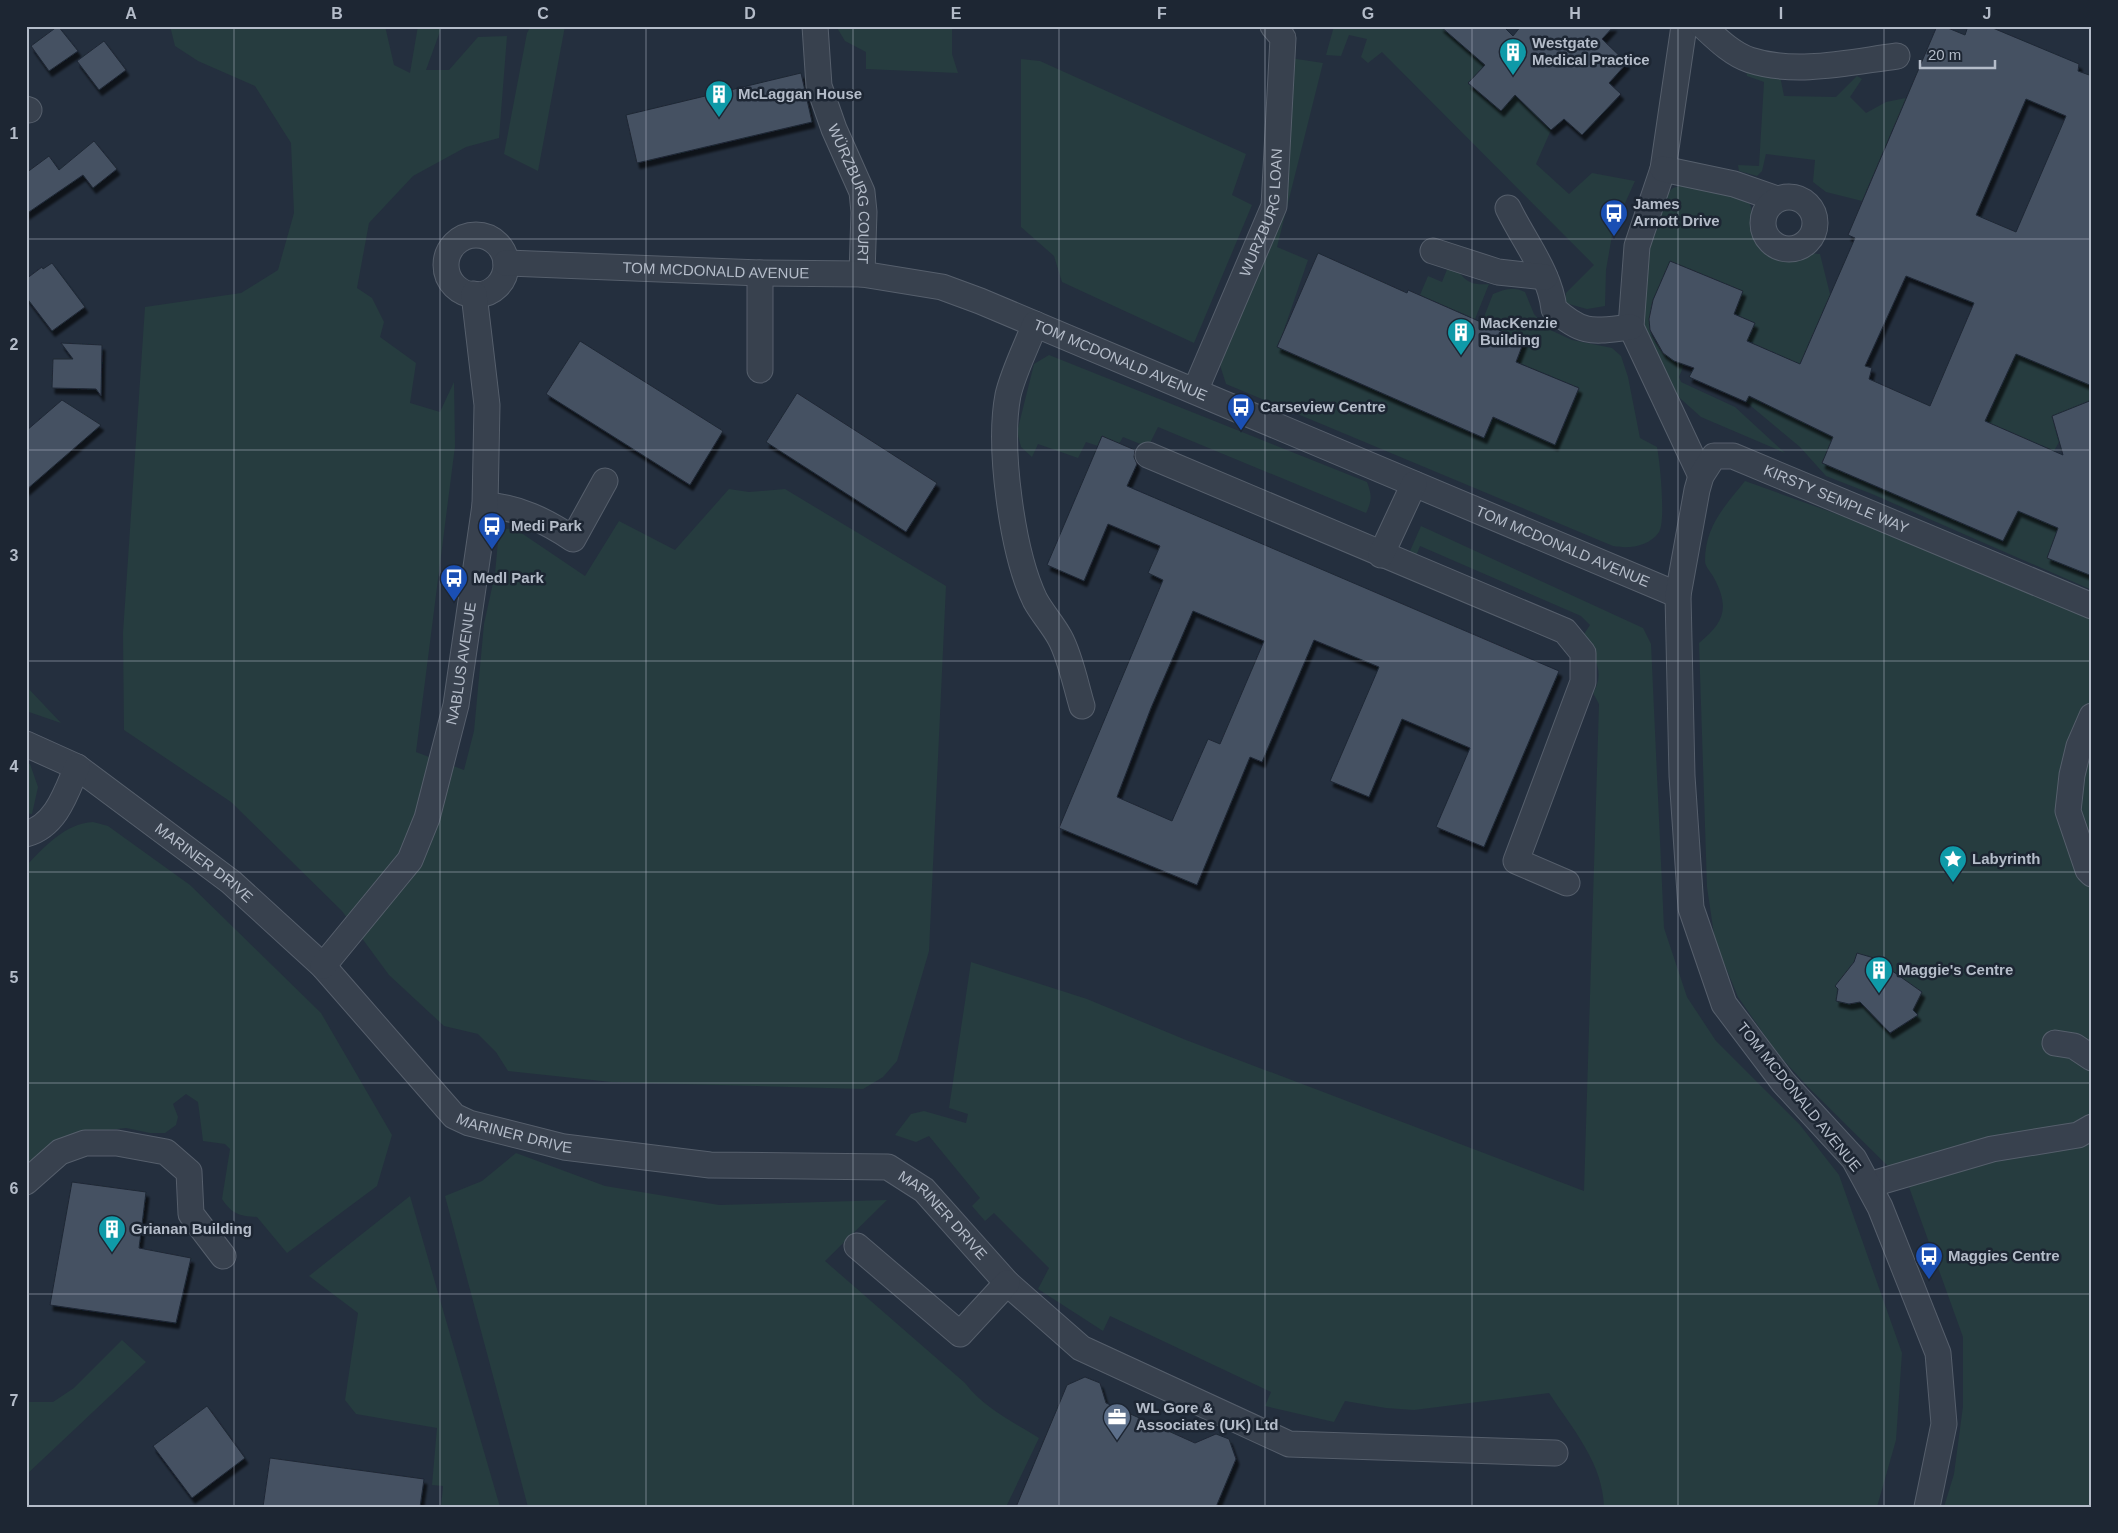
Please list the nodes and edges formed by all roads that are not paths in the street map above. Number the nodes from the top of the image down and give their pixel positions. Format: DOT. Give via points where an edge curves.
graph roads {
  1 [pos="815,26"];
  2 [pos="1273,26"];
  3 [pos="1684,26"];
  4 [pos="1703,26"];
  5 [pos="1896,56"];
  6 [pos="1663,169"];
  7 [pos="1777,199"];
  8 [pos="1508,208"];
  9 [pos="1433,251"];
  10 [pos="506,264"];
  11 [pos="760,273"];
  12 [pos="862,274"];
  13 [pos="1545,277"];
  14 [pos="474,294"];
  15 [pos="1035,324"];
  16 [pos="1631,327"];
  17 [pos="760,370"];
  18 [pos="1195,391"];
  19 [pos="1148,455"];
  20 [pos="1701,476"];
  21 [pos="605,481"];
  22 [pos="1414,484"];
  23 [pos="485,505"];
  24 [pos="1381,555"];
  25 [pos="1678,595"];
  26 [pos="2092,606"];
  27 [pos="1082,706"];
  28 [pos="2092,716"];
  29 [pos="26,744"];
  30 [pos="77,767"];
  31 [pos="26,834"];
  32 [pos="2092,874"];
  33 [pos="1567,883"];
  34 [pos="323,966"];
  35 [pos="2055,1043"];
  36 [pos="2092,1058"];
  37 [pos="2092,1127"];
  38 [pos="26,1182"];
  39 [pos="1869,1186"];
  40 [pos="857,1246"];
  41 [pos="223,1256"];
  42 [pos="1007,1283"];
  43 [pos="1555,1453"];
  44 [pos="1928,1507"];
  1 -- 12 [label="street, WÜRZBURG COURT" via="819,86 862,192"];
  2 -- 18 [label="street, WURZBURG LOAN" via="1283,38 1274,206"];
  3 -- 6 [label="street"];
  4 -- 5 [label="street" via="1720,42 1749,60 1779,66 1810,67"];
  6 -- 7 [label="street" via="1734,184"];
  6 -- 16 [label="street" via="1637,246"];
  8 -- 13 [label="street"];
  9 -- 13 [label="street" via="1498,272"];
  10 -- 11 [label="street, TOM MCDONALD AVENUE"];
  10 -- 14 [label="street" via="497,286"];
  10 -- 14 [label="street" via="502,250 487,237 467,236 458,240 450,248 446,268 455,286"];
  11 -- 12 [label="street, TOM MCDONALD AVENUE"];
  11 -- 17 [label="street"];
  12 -- 15 [label="street, TOM MCDONALD AVENUE" via="942,287"];
  13 -- 16 [label="street" via="1554,309 1579,328 1593,331"];
  14 -- 23 [label="street, NABLUS AVENUE" via="488,405"];
  15 -- 18 [label="street, TOM MCDONALD AVENUE"];
  15 -- 27 [label="street" via="1008,394 1005,430 1008,488 1024,569 1036,600 1061,639"];
  16 -- 20 [label="street"];
  18 -- 22 [label="street, TOM MCDONALD AVENUE"];
  19 -- 24 [label="street"];
  20 -- 25 [label="street, KIRSTY SEMPLE WAY"];
  20 -- 26 [label="street, KIRSTY SEMPLE WAY" via="1714,456 1733,456"];
  21 -- 23 [label="street" via="573,539 548,523 503,506"];
  22 -- 24 [label="street"];
  22 -- 25 [label="street, TOM MCDONALD AVENUE"];
  23 -- 34 [label="street, NABLUS AVENUE" via="456,705 427,818 410,860"];
  24 -- 33 [label="street" via="1565,631 1583,654 1583,682 1516,861"];
  25 -- 39 [label="street, TOM MCDONALD AVENUE" via="1682,776 1691,908 1724,1004 1783,1082 1854,1159"];
  28 -- 32 [label="street" via="2079,746 2068,810"];
  29 -- 30 [label="street, MARINER DRIVE"];
  30 -- 31 [label="street" via="62,805 38,831"];
  30 -- 34 [label="street, MARINER DRIVE" via="231,882"];
  34 -- 42 [label="street, MARINER DRIVE" via="454,1116 461,1120 564,1147 710,1165 888,1167 924,1190"];
  35 -- 36 [label="street" via="2074,1046"];
  37 -- 39 [label="street" via="2078,1135 1992,1149"];
  38 -- 41 [label="street" via="60,1152 85,1143 117,1143 166,1152 189,1172 191,1214"];
  39 -- 44 [label="street, TOM MCDONALD AVENUE" via="1878,1201 1938,1353 1944,1424"];
  40 -- 42 [label="street" via="960,1334"];
  42 -- 43 [label="street, MARINER DRIVE" via="1080,1348 1289,1444"];
}
